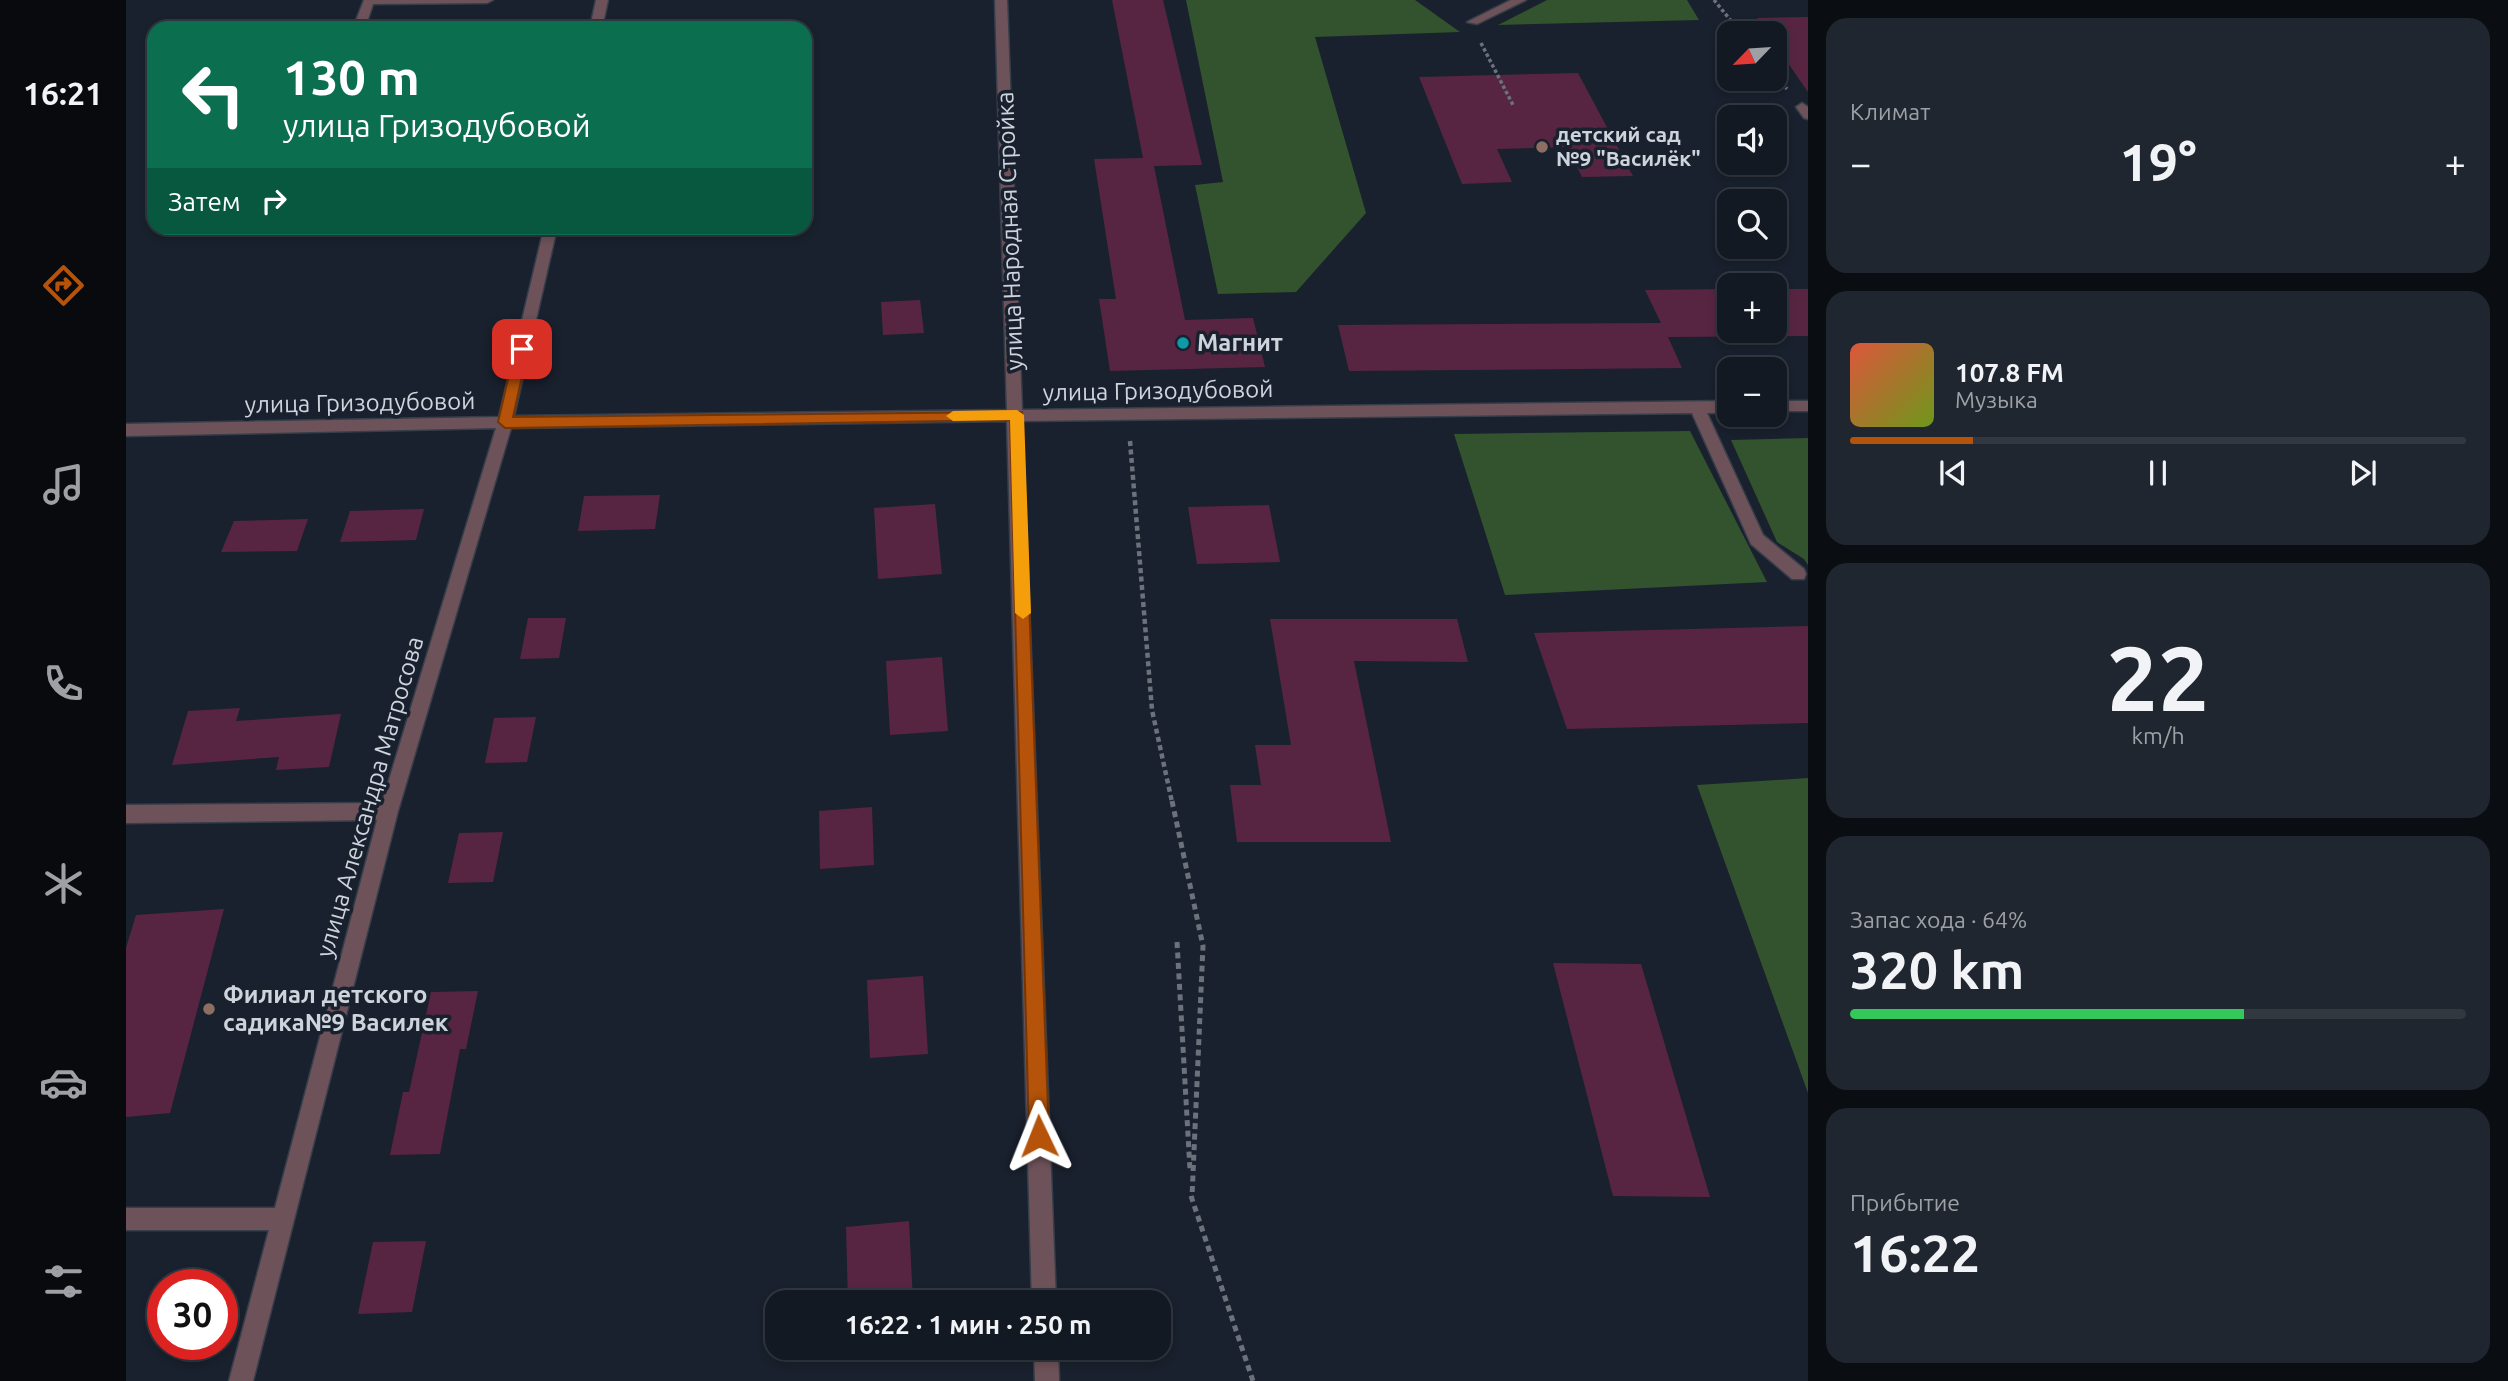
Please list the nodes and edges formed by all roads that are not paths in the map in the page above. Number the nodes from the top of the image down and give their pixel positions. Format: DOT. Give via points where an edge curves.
graph roads {
  1 [pos="487,0"];
  2 [pos="603,0"];
  3 [pos="1001,0"];
  4 [pos="1520,0"];
  5 [pos="362,21"];
  6 [pos="598,21"];
  7 [pos="1473,22"];
  8 [pos="548,235"];
  9 [pos="1787,406"];
  10 [pos="1808,406"];
  11 [pos="1697,407"];
  12 [pos="1717,407"];
  13 [pos="1017,415"];
  14 [pos="505,422"];
  15 [pos="126,430"];
  16 [pos="1798,575"];
  17 [pos="388,811"];
  18 [pos="126,814"];
  19 [pos="126,1219"];
  20 [pos="283,1219"];
  21 [pos="1044,1290"];
  22 [pos="1046,1360"];
  23 [pos="241,1381"];
  24 [pos="1047,1381"];
  1 -- 5 [label="street" via="369,1"];
  2 -- 6 [label="street"];
  3 -- 13 [label="street, улица Народная Стройка"];
  4 -- 7 [label="street"];
  8 -- 14 [label="street, улица Александра Матросова"];
  9 -- 10 [label="street"];
  11 -- 12 [label="street, улица Гризодубовой"];
  11 -- 13 [label="street, улица Гризодубовой"];
  11 -- 16 [label="street" via="1757,539"];
  13 -- 14 [label="street, улица Гризодубовой"];
  13 -- 21 [label="street, улица Народная Стройка"];
  14 -- 15 [label="street, улица Гризодубовой"];
  14 -- 17 [label="street, улица Александра Матросова"];
  17 -- 18 [label="street"];
  17 -- 20 [label="street, улица Александра Матросова"];
  19 -- 20 [label="street"];
  20 -- 23 [label="street, улица Александра Матросова"];
  22 -- 24 [label="street"];
}
